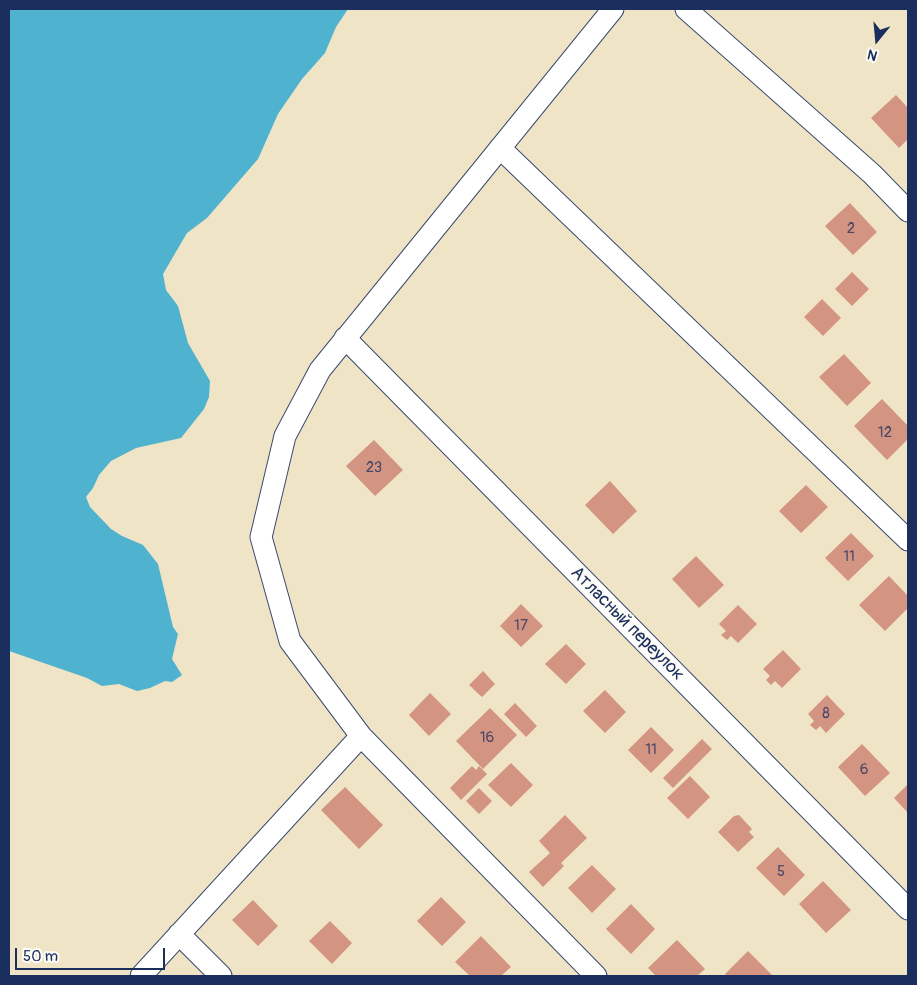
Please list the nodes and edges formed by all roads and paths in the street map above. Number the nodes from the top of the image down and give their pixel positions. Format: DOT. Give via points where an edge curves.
graph roads {
  1 [pos="613,9"];
  2 [pos="686,9"];
  3 [pos="500,148"];
  4 [pos="908,210"];
  5 [pos="346,338"];
  6 [pos="908,540"];
  7 [pos="361,736"];
  8 [pos="908,909"];
  9 [pos="179,934"];
  10 [pos="141,976"];
  11 [pos="221,976"];
  12 [pos="596,976"];
  1 -- 3 [label="street"];
  2 -- 4 [label="street" via="872,174"];
  3 -- 5 [label="street"];
  3 -- 6 [label="street"];
  5 -- 7 [label="street" via="320,370 285,436 261,536 290,641"];
  5 -- 8 [label="street, Атласный переулок"];
  7 -- 9 [label="street"];
  7 -- 12 [label="street"];
  9 -- 10 [label="street"];
  9 -- 11 [label="street"];
}
